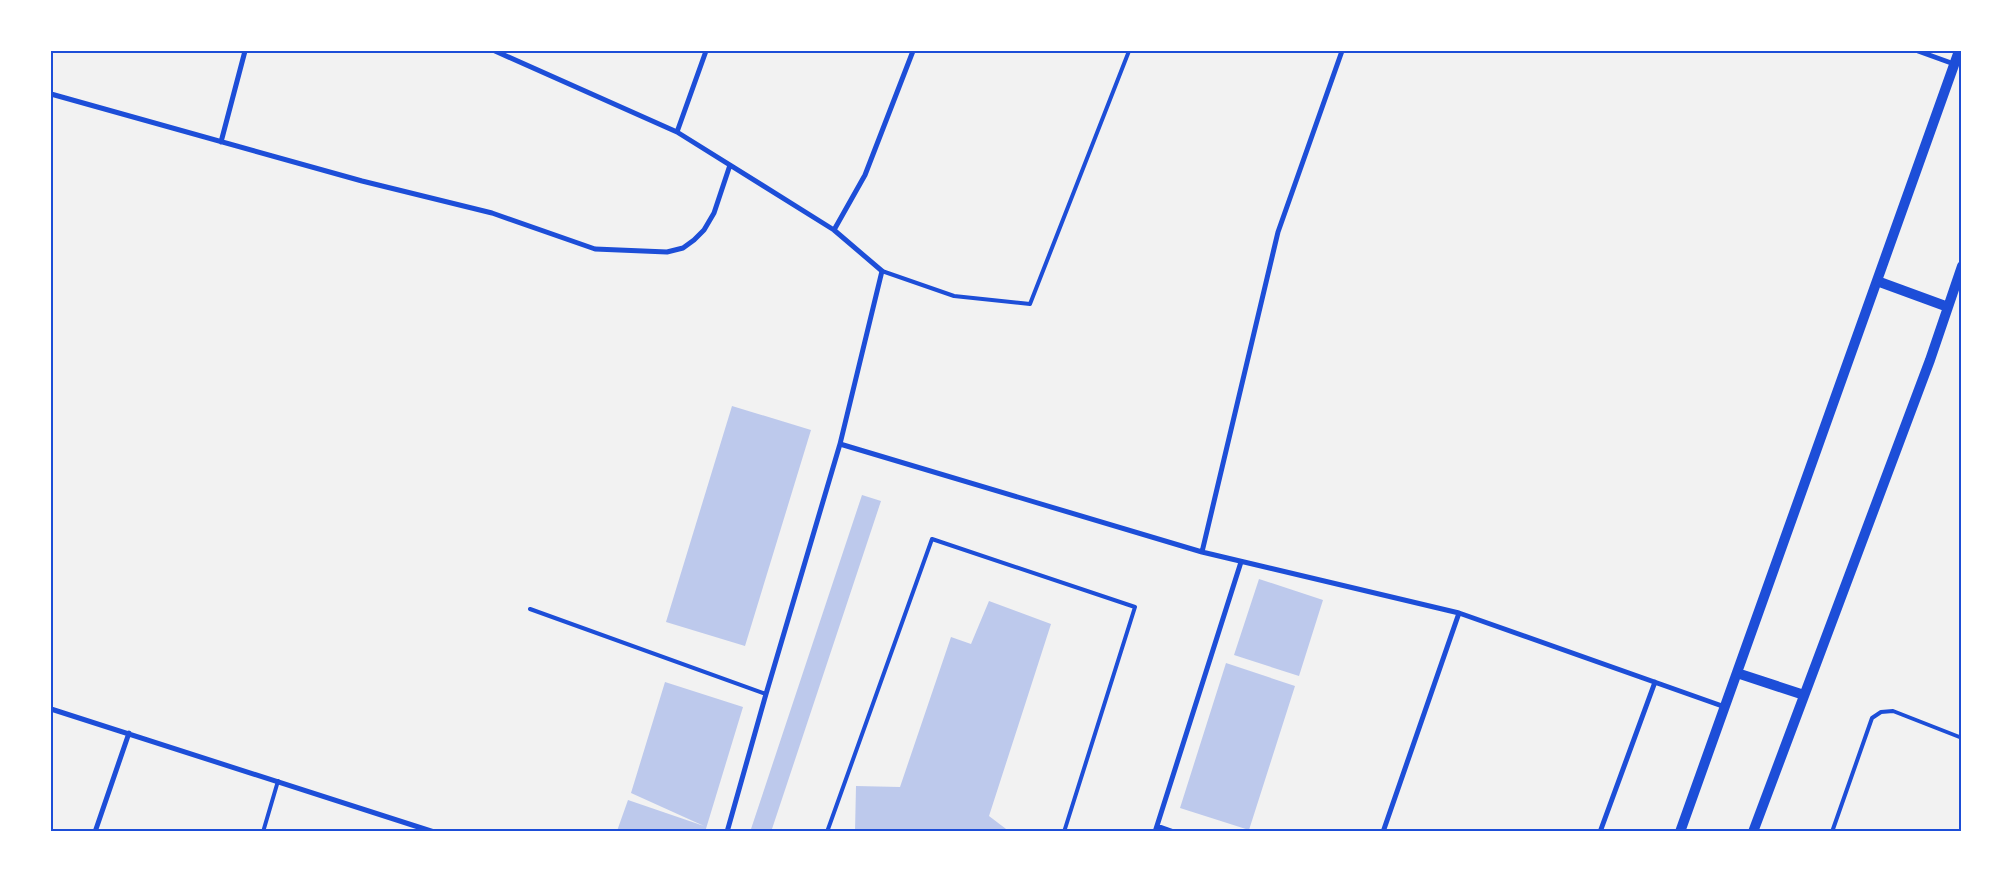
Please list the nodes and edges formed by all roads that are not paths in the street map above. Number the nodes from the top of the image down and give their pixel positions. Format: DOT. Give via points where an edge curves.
graph roads {
  1 [pos="245,51"];
  2 [pos="495,51"];
  3 [pos="706,51"];
  4 [pos="913,51"];
  5 [pos="1129,51"];
  6 [pos="1342,51"];
  7 [pos="1918,51"];
  8 [pos="1959,51"];
  9 [pos="1954,64"];
  10 [pos="51,94"];
  11 [pos="677,132"];
  12 [pos="221,142"];
  13 [pos="730,165"];
  14 [pos="834,230"];
  15 [pos="1962,266"];
  16 [pos="882,271"];
  17 [pos="1877,281"];
  18 [pos="1948,307"];
  19 [pos="840,444"];
  20 [pos="1202,552"];
  21 [pos="1241,562"];
  22 [pos="530,609"];
  23 [pos="1459,613"];
  24 [pos="1737,673"];
  25 [pos="1655,682"];
  26 [pos="766,694"];
  27 [pos="1804,695"];
  28 [pos="1725,708"];
  29 [pos="51,709"];
  30 [pos="129,733"];
  31 [pos="1962,738"];
  32 [pos="278,781"];
  33 [pos="1156,829"];
  34 [pos="95,832"];
  35 [pos="263,832"];
  36 [pos="434,832"];
  37 [pos="727,832"];
  38 [pos="827,832"];
  39 [pos="1064,832"];
  40 [pos="1174,832"];
  41 [pos="1383,832"];
  42 [pos="1600,832"];
  43 [pos="1680,832"];
  44 [pos="1753,832"];
  45 [pos="1832,832"];
  1 -- 12 [label="street"];
  2 -- 11 [label="street"];
  3 -- 11 [label="street"];
  4 -- 14 [label="street" via="865,175"];
  5 -- 16 [label="lane" via="1030,304 954,296"];
  6 -- 20 [label="street" via="1278,232"];
  7 -- 9 [label="street"];
  8 -- 9 [label="main road"];
  9 -- 17 [label="main road"];
  10 -- 12 [label="street"];
  11 -- 13 [label="street"];
  12 -- 13 [label="street" via="492,213 595,249 667,252 684,248 704,230 714,213"];
  13 -- 14 [label="street"];
  14 -- 16 [label="street"];
  15 -- 18 [label="main road"];
  16 -- 19 [label="street"];
  17 -- 18 [label="main road"];
  17 -- 24 [label="main road"];
  18 -- 27 [label="main road"];
  19 -- 20 [label="street"];
  19 -- 26 [label="street"];
  20 -- 21 [label="street"];
  21 -- 23 [label="street"];
  21 -- 33 [label="street"];
  22 -- 26 [label="lane"];
  23 -- 25 [label="street"];
  23 -- 41 [label="street"];
  24 -- 27 [label="main road"];
  24 -- 28 [label="main road"];
  25 -- 28 [label="street"];
  25 -- 42 [label="street"];
  26 -- 37 [label="street"];
  27 -- 44 [label="main road"];
  28 -- 43 [label="main road"];
  29 -- 30 [label="street"];
  30 -- 32 [label="street"];
  30 -- 34 [label="street"];
  31 -- 45 [label="lane" via="1893,711 1882,712 1872,718"];
  32 -- 35 [label="lane"];
  32 -- 36 [label="street"];
  33 -- 40 [label="street"];
  38 -- 39 [label="lane" via="932,539 1135,607"];
}
